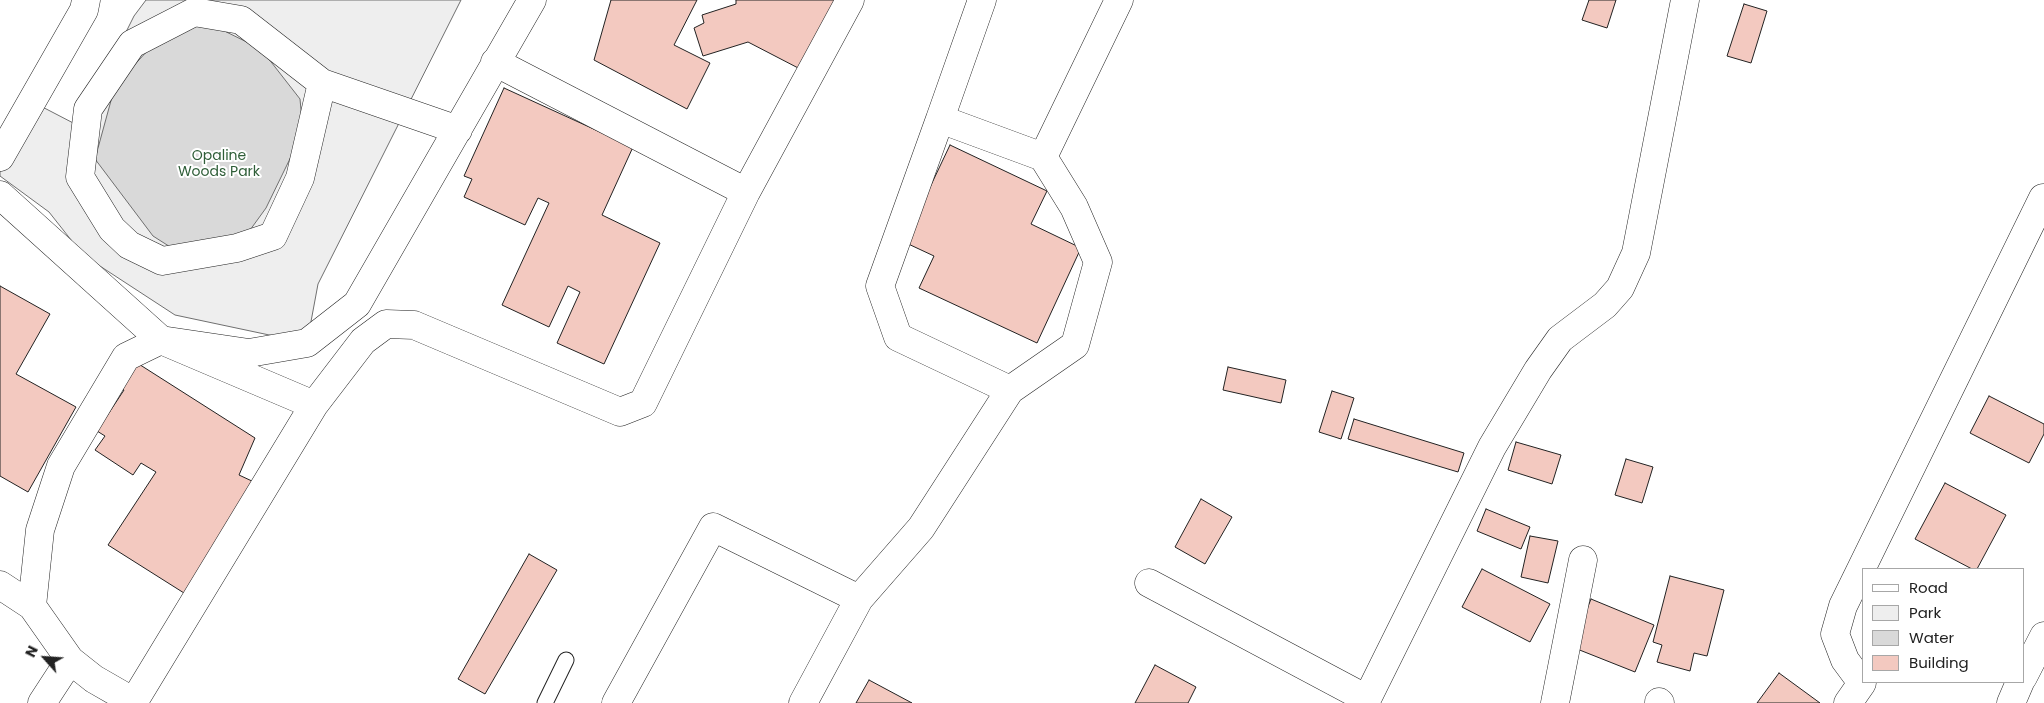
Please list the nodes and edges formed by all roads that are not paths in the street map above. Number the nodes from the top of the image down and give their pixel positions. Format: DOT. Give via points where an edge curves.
graph roads {
  1 [pos="86,0"];
  2 [pos="532,0"];
  3 [pos="850,0"];
  4 [pos="982,0"];
  5 [pos="1119,0"];
  6 [pos="1685,0"];
  7 [pos="495,62"];
  8 [pos="322,83"];
  9 [pos="940,119"];
  10 [pos="458,130"];
  11 [pos="1042,157"];
  12 [pos="0,158"];
  13 [pos="746,192"];
  14 [pos="0,195"];
  15 [pos="2043,198"];
  16 [pos="161,340"];
  17 [pos="1010,390"];
  18 [pos="314,405"];
  19 [pos="1583,560"];
  20 [pos="1149,583"];
  21 [pos="0,585"];
  22 [pos="859,599"];
  23 [pos="32,606"];
  24 [pos="2044,636"];
  25 [pos="70,660"];
  26 [pos="566,660"];
  27 [pos="2024,675"];
  28 [pos="2020,683"];
  29 [pos="1366,701"];
  30 [pos="133,702"];
  31 [pos="42,703"];
  32 [pos="545,703"];
  33 [pos="616,703"];
  34 [pos="803,703"];
  35 [pos="1554,703"];
  36 [pos="1848,703"];
  37 [pos="2011,703"];
  1 -- 12 [label="street" via="84,10"];
  2 -- 7 [label="street"];
  3 -- 13 [label="street"];
  4 -- 9 [label="street"];
  5 -- 11 [label="street"];
  6 -- 29 [label="street" via="1636,253 1620,288 1560,339 1538,370 1492,447"];
  7 -- 10 [label="street"];
  7 -- 13 [label="street"];
  8 -- 8 [label="street" via="300,178 273,236 237,248 162,261 129,245 112,229 80,177 88,108 132,44 194,12 241,20"];
  8 -- 10 [label="street"];
  9 -- 11 [label="street"];
  9 -- 17 [label="street" via="880,286 898,336"];
  10 -- 16 [label="street" via="357,304 307,343 249,353"];
  11 -- 17 [label="street" via="1074,207 1098,262 1075,345"];
  13 -- 18 [label="street" via="643,403 620,412 414,325 386,324 363,341"];
  14 -- 16 [label="street"];
  15 -- 36 [label="street" via="1843,606 1835,634 1844,660 1862,683"];
  16 -- 18 [label="street"];
  16 -- 23 [label="street" via="126,357 61,466 40,530"];
  17 -- 22 [label="street" via="921,528"];
  18 -- 30 [label="street"];
  19 -- 35 [label="street"];
  20 -- 29 [label="street"];
  21 -- 23 [label="street"];
  22 -- 33 [label="street" via="713,527"];
  22 -- 34 [label="street"];
  23 -- 25 [label="street"];
  24 -- 27 [label="street"];
  25 -- 30 [label="street"];
  25 -- 31 [label="street"];
  26 -- 32 [label="lane"];
  28 -- 37 [label="street"];
}
